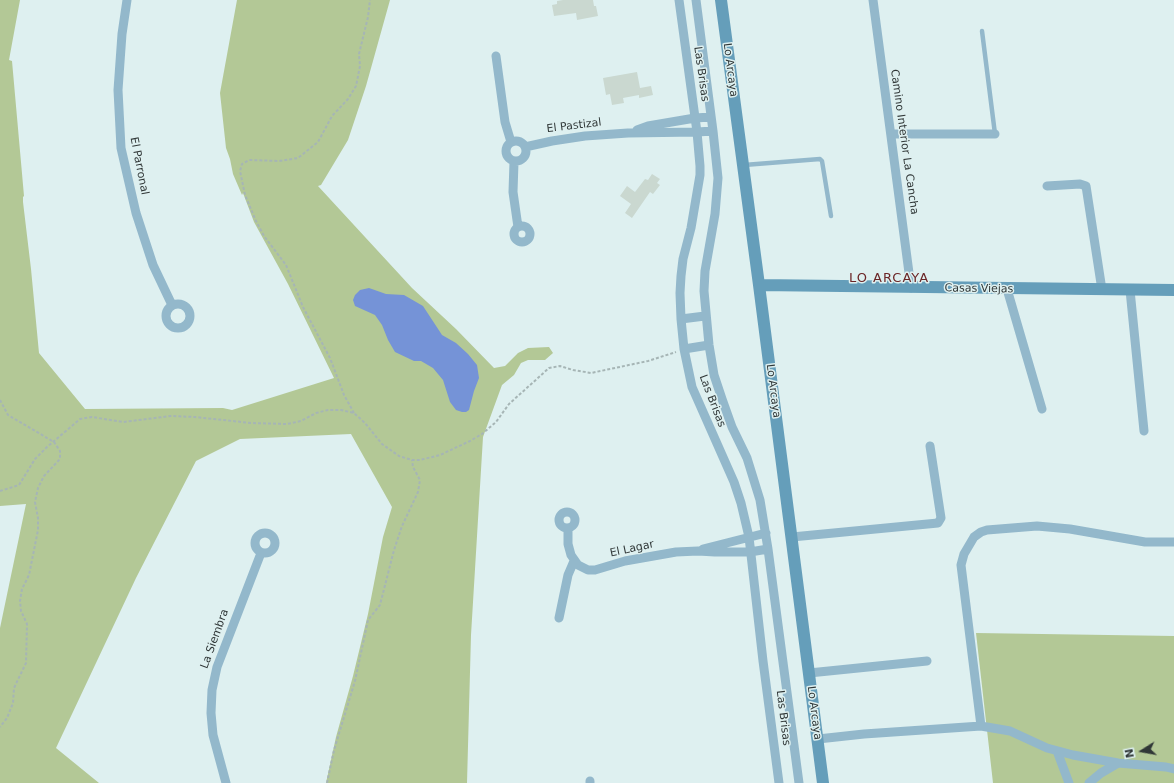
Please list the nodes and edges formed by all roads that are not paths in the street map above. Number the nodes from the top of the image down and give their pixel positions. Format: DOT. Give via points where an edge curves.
graph roads {
  1 [pos="127,0"];
  2 [pos="679,0"];
  3 [pos="696,0"];
  4 [pos="721,0"];
  5 [pos="873,0"];
  6 [pos="982,31"];
  7 [pos="496,56"];
  8 [pos="711,117"];
  9 [pos="695,118"];
  10 [pos="713,131"];
  11 [pos="628,132"];
  12 [pos="697,132"];
  13 [pos="891,134"];
  14 [pos="995,134"];
  15 [pos="511,142"];
  16 [pos="525,147"];
  17 [pos="514,162"];
  18 [pos="742,165"];
  19 [pos="1047,186"];
  20 [pos="831,216"];
  21 [pos="518,227"];
  22 [pos="759,285"];
  23 [pos="911,288"];
  24 [pos="1007,289"];
  25 [pos="1102,290"];
  26 [pos="1130,290"];
  27 [pos="1174,290"];
  28 [pos="172,305"];
  29 [pos="705,316"];
  30 [pos="681,319"];
  31 [pos="709,344"];
  32 [pos="684,349"];
  33 [pos="1042,409"];
  34 [pos="1144,431"];
  35 [pos="930,446"];
  36 [pos="568,528"];
  37 [pos="766,533"];
  38 [pos="749,537"];
  39 [pos="792,537"];
  40 [pos="1174,542"];
  41 [pos="768,549"];
  42 [pos="698,551"];
  43 [pos="750,552"];
  44 [pos="261,553"];
  45 [pos="574,561"];
  46 [pos="559,618"];
  47 [pos="927,661"];
  48 [pos="809,672"];
  49 [pos="981,726"];
  50 [pos="818,739"];
  51 [pos="1056,751"];
  52 [pos="1118,763"];
  53 [pos="1171,767"];
  54 [pos="226,783"];
  55 [pos="779,783"];
  56 [pos="799,783"];
  57 [pos="823,783"];
  58 [pos="1069,783"];
  59 [pos="1089,783"];
  1 -- 28 [label="street, El Parronal" via="118,90 121,148 140,228 153,265"];
  2 -- 9 [label="street, Las Brisas"];
  3 -- 8 [label="street, Las Brisas"];
  4 -- 18 [label="street, Lo Arcaya"];
  5 -- 13 [label="street, Camino Interior La Cancha"];
  6 -- 14 [label="lane"];
  7 -- 15 [label="street" via="505,122"];
  8 -- 9 [label="street"];
  8 -- 10 [label="street, Las Brisas"];
  9 -- 11 [label="street"];
  9 -- 12 [label="street, Las Brisas"];
  10 -- 12 [label="street"];
  10 -- 29 [label="street, Las Brisas" via="718,178 715,214 705,271"];
  11 -- 12 [label="street"];
  11 -- 16 [label="street, El Pastizal" via="552,140"];
  12 -- 30 [label="street, Las Brisas" via="700,175 683,259"];
  13 -- 14 [label="street"];
  13 -- 23 [label="street, Camino Interior La Cancha"];
  15 -- 16 [label="street" via="520,142"];
  15 -- 17 [label="street" via="506,153"];
  16 -- 17 [label="street" via="523,159"];
  17 -- 21 [label="street" via="513,192"];
  18 -- 20 [label="lane" via="820,159"];
  18 -- 22 [label="street, Lo Arcaya"];
  19 -- 25 [label="street" via="1086,186"];
  22 -- 23 [label="street, Casas Viejas"];
  22 -- 39 [label="street, Lo Arcaya"];
  23 -- 24 [label="street, Casas Viejas"];
  24 -- 25 [label="street, Casas Viejas"];
  24 -- 33 [label="street"];
  25 -- 26 [label="street, Casas Viejas"];
  26 -- 27 [label="street, Casas Viejas"];
  26 -- 34 [label="street"];
  29 -- 30 [label="street"];
  29 -- 31 [label="street, Las Brisas"];
  30 -- 32 [label="street, Las Brisas"];
  31 -- 32 [label="street"];
  31 -- 37 [label="street, Las Brisas" via="714,375 732,427 747,458 760,500"];
  32 -- 38 [label="street, Las Brisas" via="692,387 734,482"];
  35 -- 39 [label="street" via="941,518 938,523"];
  36 -- 45 [label="street" via="569,550"];
  37 -- 38 [label="street"];
  37 -- 41 [label="street, Las Brisas"];
  38 -- 42 [label="street"];
  38 -- 43 [label="street, Las Brisas"];
  39 -- 48 [label="street, Lo Arcaya"];
  40 -- 49 [label="street" via="1145,542 1037,526 987,530 974,537 961,565"];
  41 -- 43 [label="street"];
  41 -- 56 [label="street, Las Brisas"];
  42 -- 43 [label="street"];
  42 -- 45 [label="street, El Lagar" via="648,557 595,570 582,568"];
  43 -- 55 [label="street, Las Brisas"];
  44 -- 54 [label="street, La Siembra" via="217,667 212,690 213,735"];
  45 -- 46 [label="street" via="568,575"];
  47 -- 48 [label="street"];
  48 -- 50 [label="street, Lo Arcaya"];
  49 -- 50 [label="street"];
  49 -- 51 [label="street" via="1010,731"];
  50 -- 57 [label="street, Lo Arcaya"];
  51 -- 52 [label="street"];
  51 -- 58 [label="street"];
  52 -- 53 [label="street"];
  52 -- 59 [label="street"];
}
